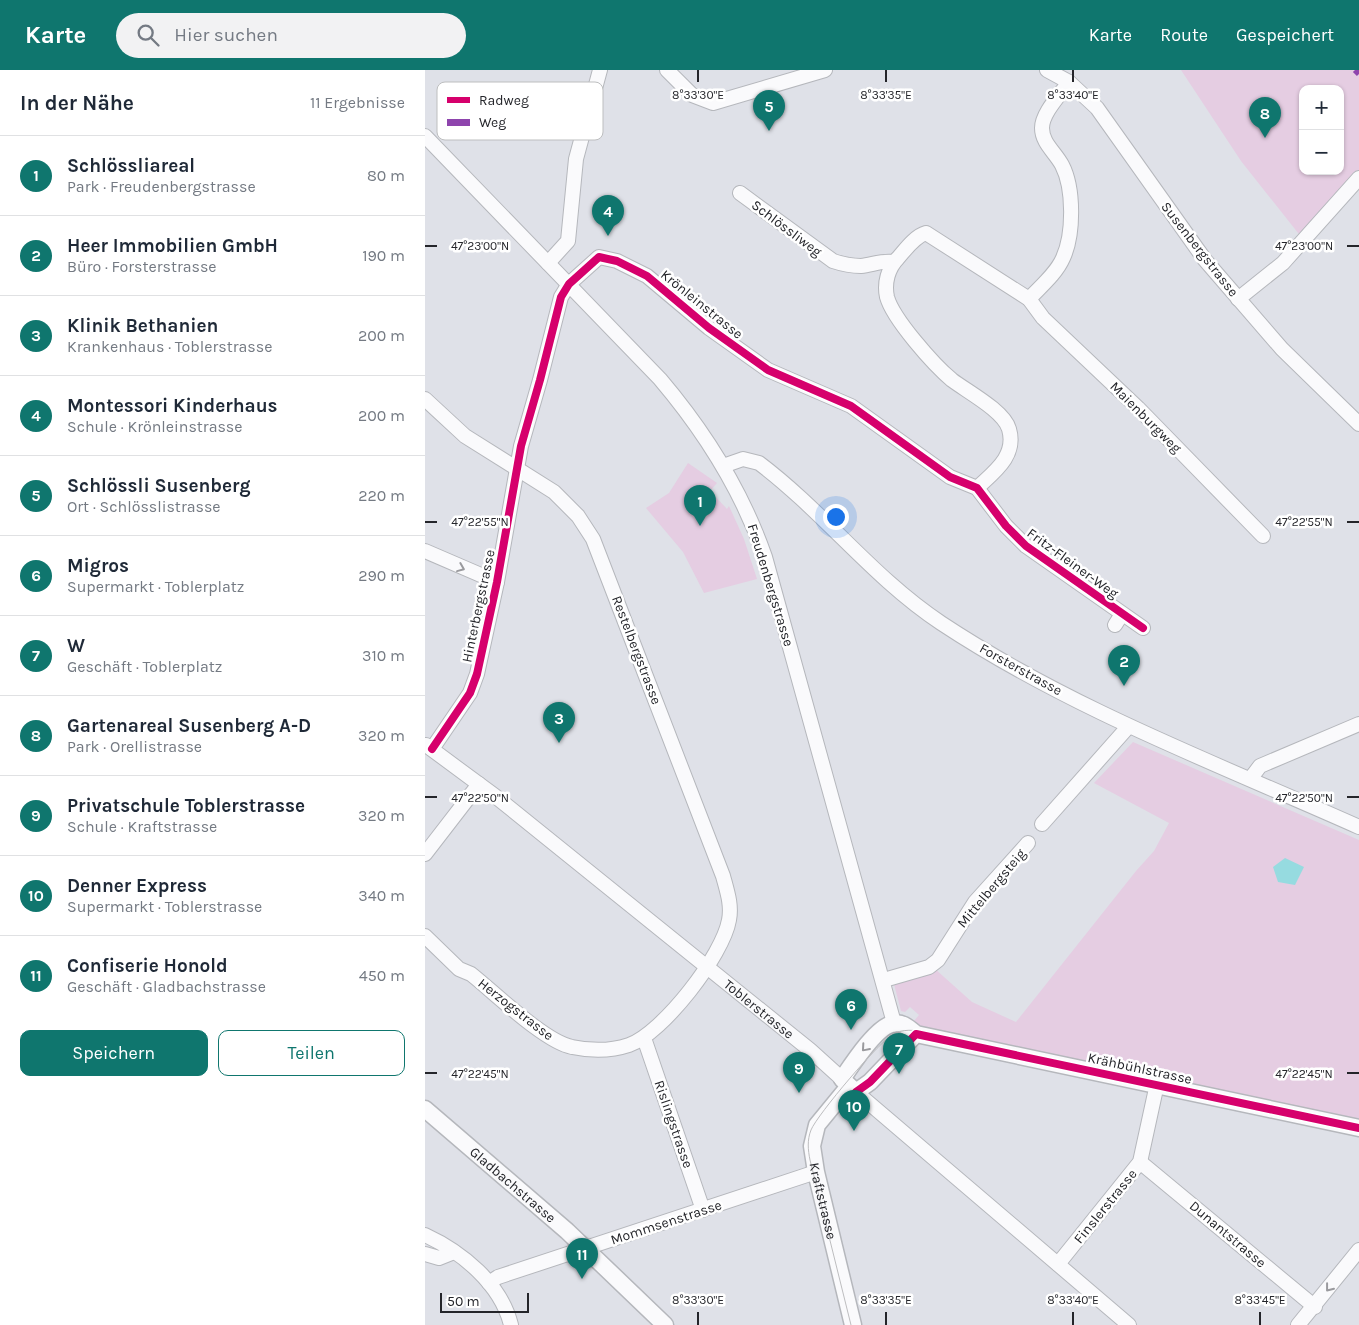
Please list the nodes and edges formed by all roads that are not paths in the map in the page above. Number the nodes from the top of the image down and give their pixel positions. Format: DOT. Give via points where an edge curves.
graph roads {
  1 [pos="667,70"];
  2 [pos="825,70"];
  3 [pos="1047,70"];
  4 [pos="1069,82"];
  5 [pos="425,136"];
  6 [pos="581,140"];
  7 [pos="1359,178"];
  8 [pos="741,193"];
  9 [pos="894,262"];
  10 [pos="548,263"];
  11 [pos="569,284"];
  12 [pos="1029,299"];
  13 [pos="1239,299"];
  14 [pos="425,400"];
  15 [pos="1359,424"];
  16 [pos="723,466"];
  17 [pos="517,467"];
  18 [pos="977,488"];
  19 [pos="1263,536"];
  20 [pos="425,551"];
  21 [pos="497,582"];
  22 [pos="1143,628"];
  23 [pos="1359,724"];
  24 [pos="1128,727"];
  25 [pos="429,747"];
  26 [pos="1251,778"];
  27 [pos="479,784"];
  28 [pos="1042,824"];
  29 [pos="1359,827"];
  30 [pos="1028,843"];
  31 [pos="425,854"];
  32 [pos="425,936"];
  33 [pos="707,968"];
  34 [pos="884,980"];
  35 [pos="894,1023"];
  36 [pos="916,1034"];
  37 [pos="644,1038"];
  38 [pos="1157,1084"];
  39 [pos="849,1086"];
  40 [pos="425,1109"];
  41 [pos="1359,1128"];
  42 [pos="1140,1162"];
  43 [pos="816,1172"];
  44 [pos="703,1210"];
  45 [pos="425,1235"];
  46 [pos="585,1248"];
  47 [pos="1359,1250"];
  48 [pos="454,1252"];
  49 [pos="425,1254"];
  50 [pos="1058,1264"];
  51 [pos="489,1283"];
  52 [pos="1315,1307"];
  53 [pos="511,1325"];
  54 [pos="665,1325"];
  55 [pos="853,1325"];
  56 [pos="1129,1325"];
  57 [pos="1298,1325"];
  1 -- 2 [label="street" via="692,94 713,103"];
  3 -- 4 [label="street, Susenbergstrasse"];
  4 -- 12 [label="street" via="1048,112 1042,128 1044,140 1058,158 1068,182 1071,210 1067,242 1063,258 1054,272"];
  4 -- 13 [label="street, Susenbergstrasse" via="1097,108 1205,260"];
  5 -- 10 [label="street, Freudenbergstrasse"];
  6 -- 10 [label="street" via="576,159 568,241"];
  7 -- 13 [label="street" via="1283,263"];
  8 -- 9 [label="street, Schlössliweg" via="833,261 846,266"];
  9 -- 12 [label="street" via="921,235 928,233"];
  9 -- 18 [label="street" via="886,284 887,297 895,315 951,379 993,409 1008,425 1011,441 1007,457"];
  10 -- 11 [label="street, Freudenbergstrasse"];
  11 -- 16 [label="street, Freudenbergstrasse" via="672,393"];
  11 -- 17 [label="street, Hinterbergstrasse" via="558,306"];
  11 -- 18 [label="street, Krönleinstrasse" via="599,256 632,268 661,285 709,328 768,370 851,406 950,477"];
  12 -- 19 [label="street, Maienburgweg" via="1043,318 1138,408"];
  13 -- 15 [label="street, Susenbergstrasse" via="1282,349"];
  14 -- 17 [label="street, Restelbergstrasse" via="465,436"];
  16 -- 24 [label="street, Forsterstrasse" via="743,459 759,463 913,603 973,642"];
  16 -- 34 [label="street, Freudenbergstrasse" via="755,527 765,557"];
  17 -- 21 [label="street, Hinterbergstrasse"];
  17 -- 33 [label="street, Restelbergstrasse" via="539,480 566,503 593,539 723,876 730,901 730,919 726,936"];
  18 -- 22 [label="street, Fritz-Fleiner-Weg" via="1005,526 1026,546 1119,620"];
  20 -- 21 [label="street, one-way"];
  21 -- 25 [label="street, Hinterbergstrasse" via="471,693"];
  23 -- 26 [label="street" via="1260,766"];
  24 -- 26 [label="street, Forsterstrasse"];
  24 -- 28 [label="street"];
  25 -- 27 [label="street, Toblerstrasse"];
  26 -- 29 [label="street, Forsterstrasse"];
  27 -- 31 [label="street"];
  27 -- 33 [label="street, Toblerstrasse"];
  30 -- 34 [label="street, Mittelbergsteig" via="975,902 938,960 929,967"];
  32 -- 37 [label="street, Herzogstrasse" via="459,969 471,974 551,1038 570,1047 598,1050 620,1047"];
  33 -- 37 [label="street, Herzogstrasse" via="659,1026"];
  33 -- 39 [label="street, Toblerstrasse"];
  34 -- 35 [label="street, Freudenbergstrasse"];
  35 -- 36 [label="street, Krähbühlstrasse" via="906,1026"];
  35 -- 39 [label="street, one-way" via="877,1035"];
  36 -- 38 [label="street, Krähbühlstrasse"];
  36 -- 39 [label="street" via="870,1082"];
  37 -- 44 [label="street, Rislingstrasse"];
  38 -- 41 [label="street, Krähbühlstrasse"];
  38 -- 42 [label="street, Finslerstrasse"];
  39 -- 43 [label="street, Kraftstrasse" via="815,1129 812,1146"];
  39 -- 50 [label="street, Toblerstrasse"];
  40 -- 46 [label="street, Gladbachstrasse"];
  42 -- 50 [label="street, Finslerstrasse"];
  42 -- 52 [label="street, Dunantstrasse"];
  43 -- 44 [label="street, Mommsenstrasse"];
  43 -- 55 [label="street, Kraftstrasse"];
  44 -- 46 [label="street, Mommsenstrasse"];
  45 -- 48 [label="street"];
  46 -- 51 [label="street, Mommsenstrasse" via="498,1277"];
  46 -- 54 [label="street, Gladbachstrasse"];
  47 -- 52 [label="street, one-way"];
  48 -- 49 [label="street" via="439,1258"];
  48 -- 51 [label="street"];
  50 -- 56 [label="street, Toblerstrasse"];
  51 -- 53 [label="street" via="501,1298"];
  52 -- 57 [label="street"];
}
